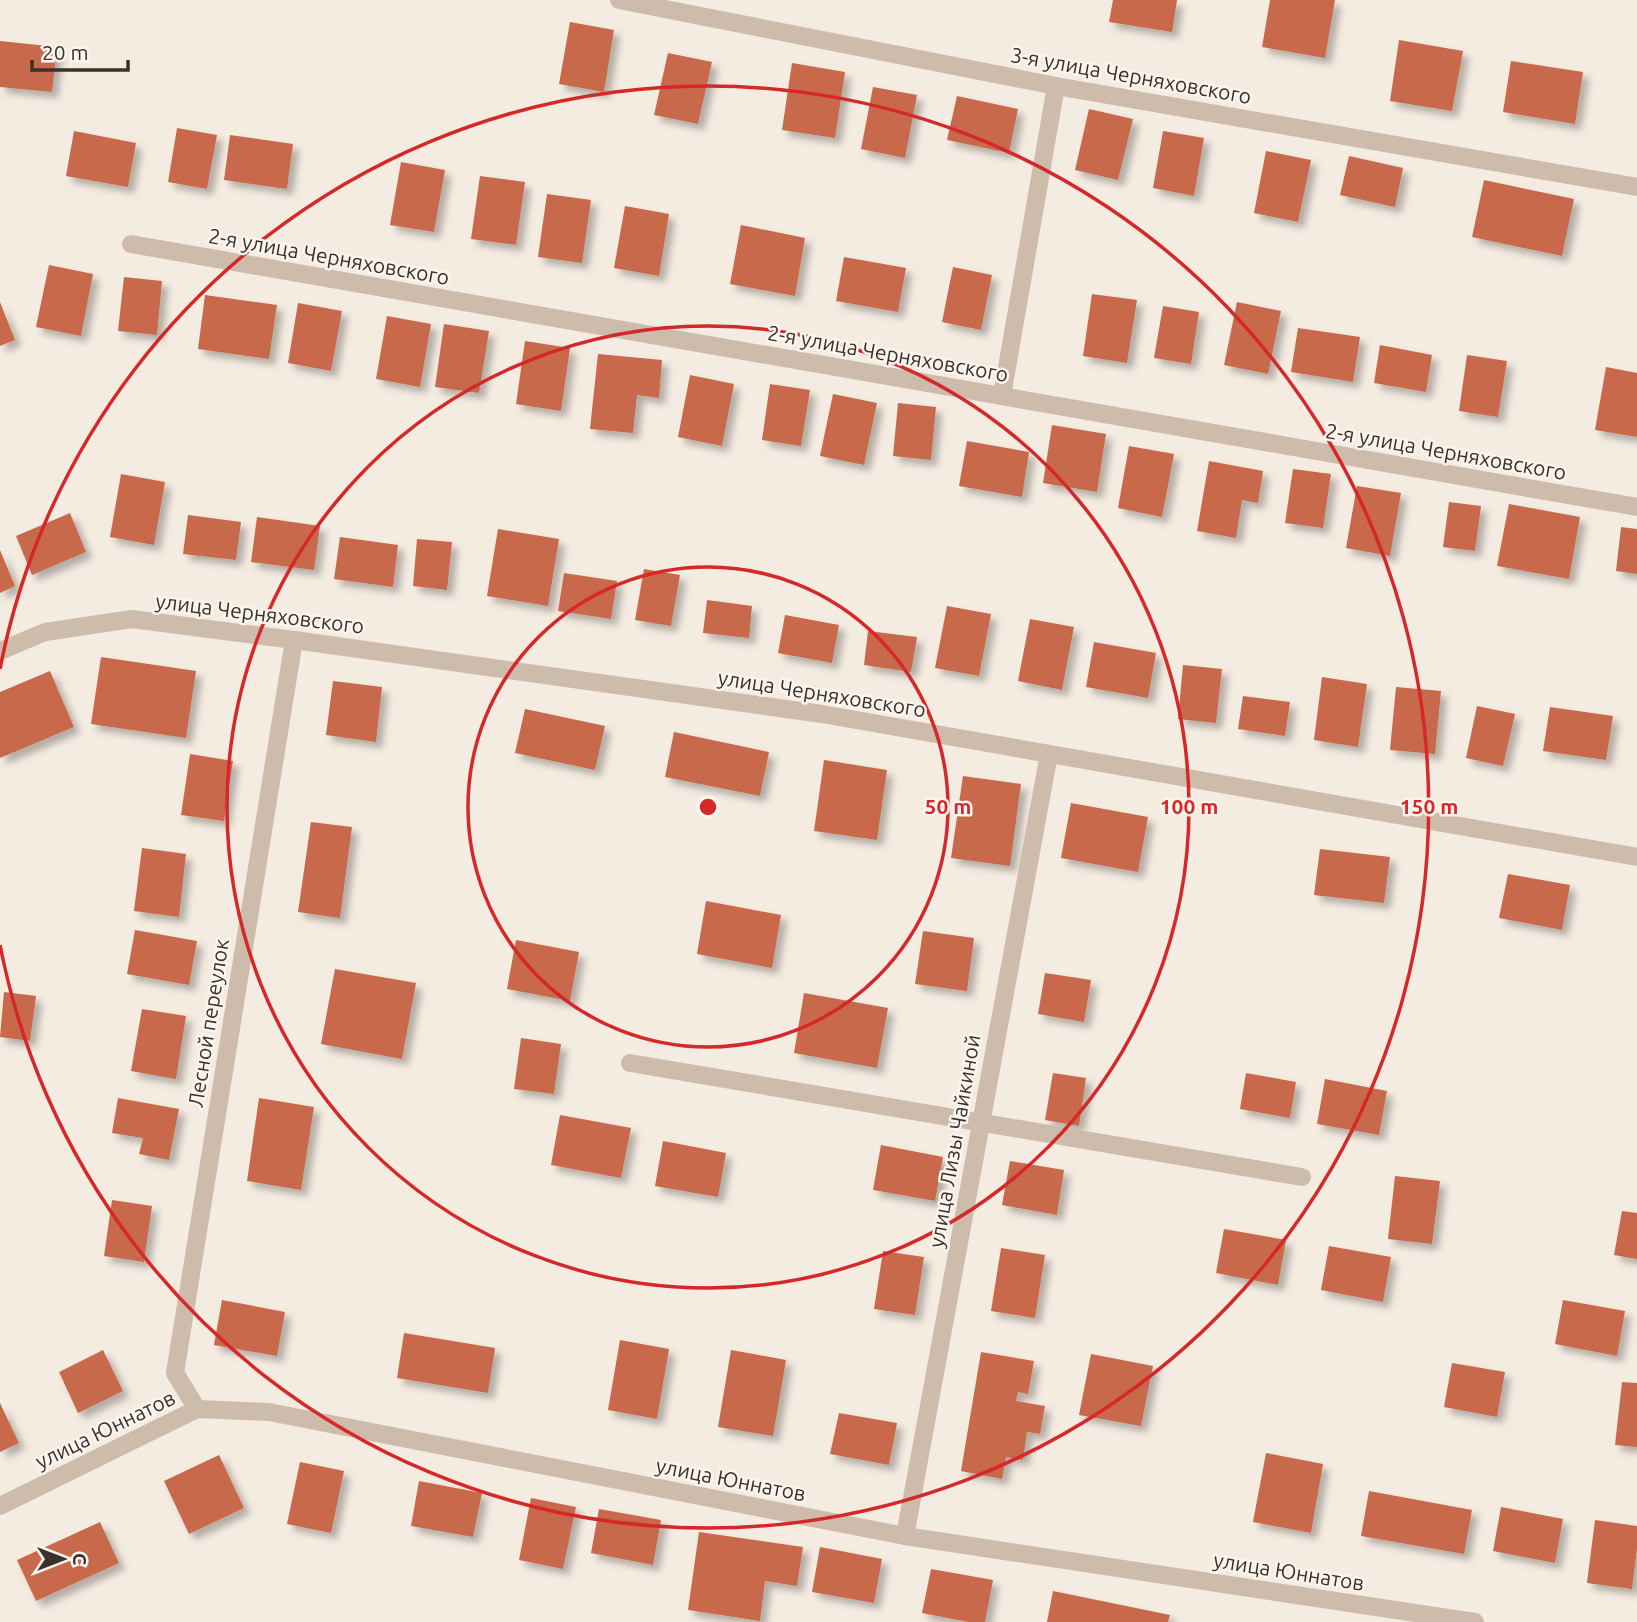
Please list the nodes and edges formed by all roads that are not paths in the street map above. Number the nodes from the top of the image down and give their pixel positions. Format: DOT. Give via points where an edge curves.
graph roads {
  1 [pos="619,0"];
  2 [pos="1056,86"];
  3 [pos="1637,187"];
  4 [pos="131,244"];
  5 [pos="1002,396"];
  6 [pos="1637,507"];
  7 [pos="294,640"];
  8 [pos="0,651"];
  9 [pos="1049,754"];
  10 [pos="1637,857"];
  11 [pos="630,1063"];
  12 [pos="980,1122"];
  13 [pos="1302,1177"];
  14 [pos="197,1409"];
  15 [pos="0,1506"];
  16 [pos="905,1536"];
  17 [pos="1475,1622"];
  1 -- 2 [label="street, 3-я улица Черняховского"];
  2 -- 3 [label="street, 3-я улица Черняховского"];
  2 -- 5 [label="street"];
  4 -- 5 [label="street, 2-я улица Черняховского"];
  5 -- 6 [label="street, 2-я улица Черняховского"];
  7 -- 8 [label="street, улица Черняховского" via="132,619 45,632"];
  7 -- 9 [label="street, улица Черняховского" via="822,714"];
  7 -- 14 [label="street, Лесной переулок" via="175,1373"];
  9 -- 10 [label="street, улица Черняховского"];
  9 -- 12 [label="street, улица Лизы Чайкиной"];
  11 -- 12 [label="street"];
  12 -- 13 [label="street"];
  12 -- 16 [label="street, улица Лизы Чайкиной"];
  14 -- 15 [label="street, улица Юннатов"];
  14 -- 16 [label="street, улица Юннатов" via="269,1412"];
  16 -- 17 [label="street, улица Юннатов"];
}
